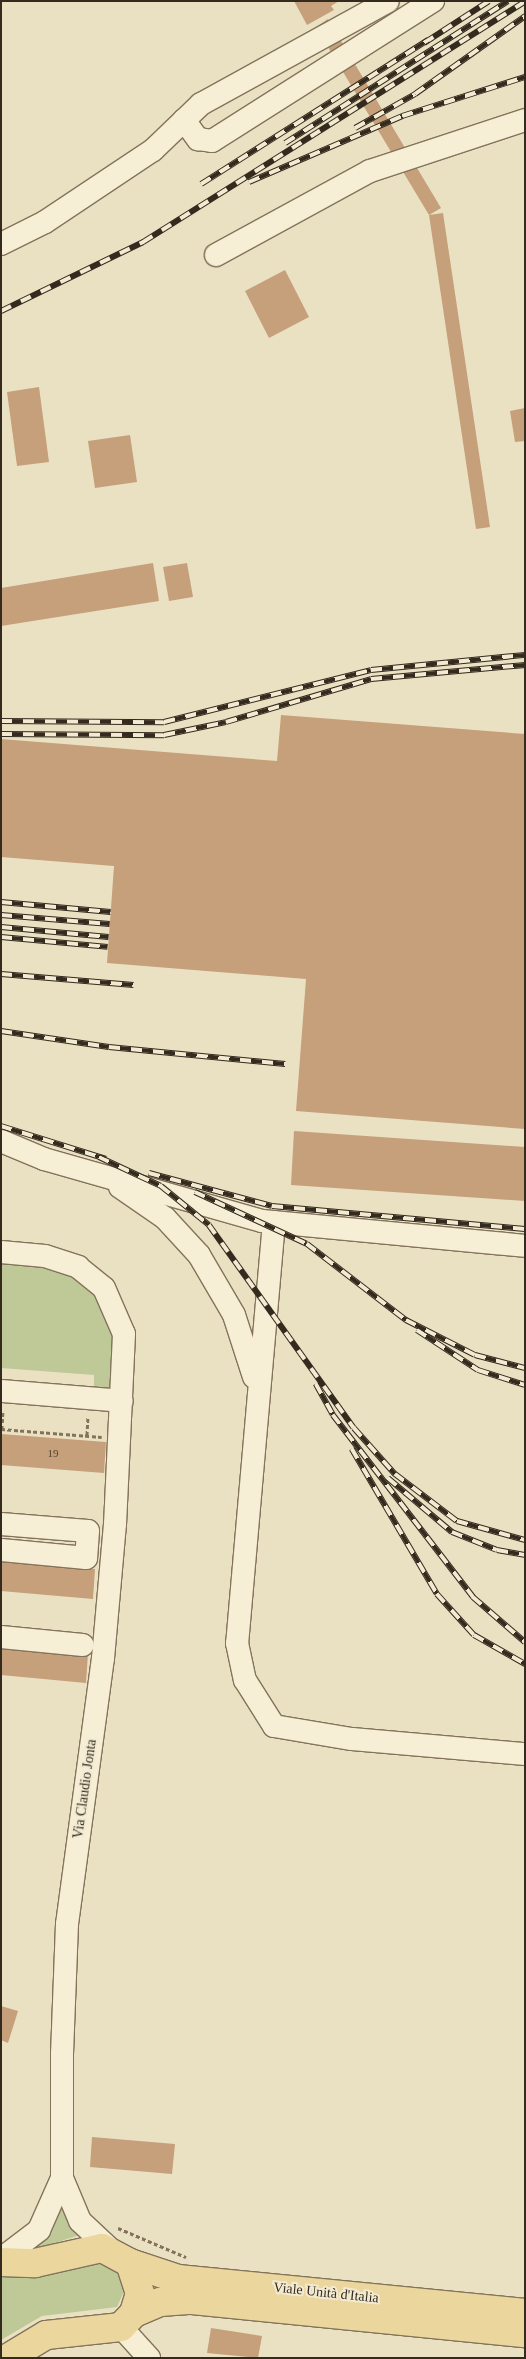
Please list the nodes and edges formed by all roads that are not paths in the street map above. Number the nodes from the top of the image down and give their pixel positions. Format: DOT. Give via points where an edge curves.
graph roads {
  1 [pos="388,1"];
  2 [pos="434,1"];
  3 [pos="184,120"];
  4 [pos="525,120"];
  5 [pos="1,244"];
  6 [pos="216,255"];
  7 [pos="1,1141"];
  8 [pos="104,1176"];
  9 [pos="274,1222"];
  10 [pos="525,1246"];
  11 [pos="1,1252"];
  12 [pos="1,1391"];
  13 [pos="257,1398"];
  14 [pos="122,1401"];
  15 [pos="1,1524"];
  16 [pos="1,1550"];
  17 [pos="1,1637"];
  18 [pos="83,1645"];
  19 [pos="525,1754"];
  20 [pos="62,2178"];
  21 [pos="118,2246"];
  22 [pos="1,2260"];
  23 [pos="525,2313"];
  24 [pos="128,2320"];
  25 [pos="525,2333"];
  26 [pos="8,2358"];
  27 [pos="149,2358"];
  1 -- 3 [label="street" via="201,104"];
  2 -- 3 [label="street" via="212,141 198,139"];
  3 -- 5 [label="street" via="153,150 45,222"];
  4 -- 6 [label="street" via="370,171"];
  7 -- 8 [label="street"];
  8 -- 9 [label="street"];
  8 -- 13 [label="street" via="166,1218 198,1254 234,1315 253,1368"];
  9 -- 10 [label="street"];
  9 -- 13 [label="street"];
  11 -- 14 [label="street, Via Claudio Jonta" via="62,1260 104,1288 124,1334"];
  12 -- 14 [label="street"];
  13 -- 19 [label="street" via="237,1644 245,1680 258,1706 274,1726 352,1739"];
  14 -- 20 [label="street, Via Claudio Jonta" via="103,1658 63,1968"];
  15 -- 16 [label="street" via="88,1532 86,1558"];
  17 -- 18 [label="street"];
  20 -- 21 [label="street, Via Claudio Jonta" via="80,2221"];
  20 -- 22 [label="street, Via Claudio Jonta" via="39,2230"];
  21 -- 22 [label="main road, Viale Unità d'Italia" via="94,2248 35,2263"];
  21 -- 23 [label="main road, Viale Unità d'Italia" via="178,2279"];
  21 -- 24 [label="main road" via="140,2288"];
  24 -- 25 [label="main road, Viale Unità d'Italia" via="160,2302 192,2300"];
  24 -- 26 [label="main road, Viale Unità d'Italia" via="46,2335"];
  24 -- 27 [label="street"];
}
